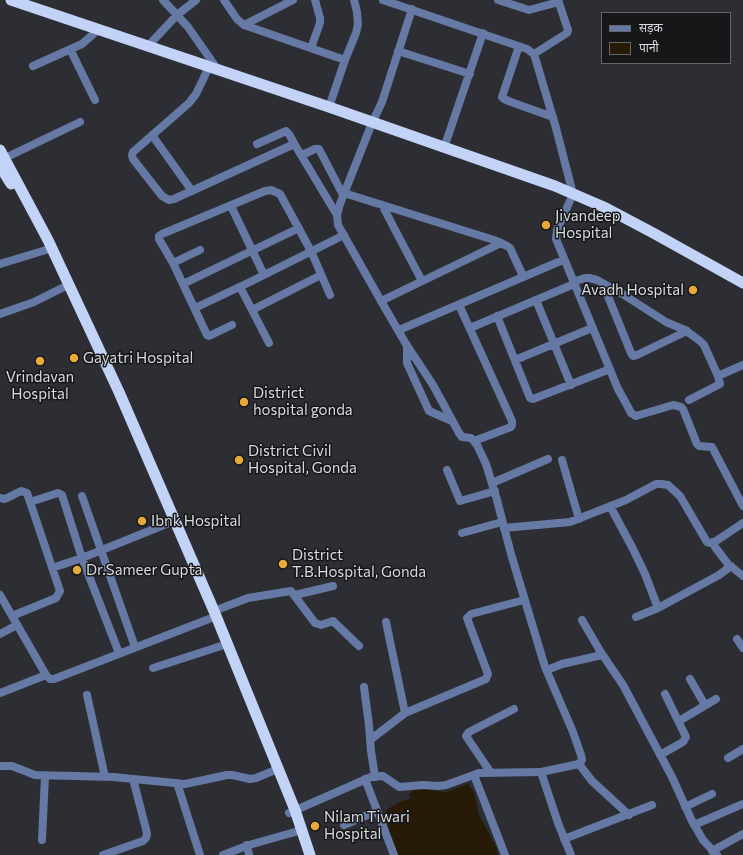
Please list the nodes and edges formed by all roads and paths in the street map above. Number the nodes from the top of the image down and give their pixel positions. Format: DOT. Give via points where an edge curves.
graph roads {
  1 [pos="11,0"];
  2 [pos="163,0"];
  3 [pos="196,0"];
  4 [pos="293,0"];
  5 [pos="315,0"];
  6 [pos="354,0"];
  7 [pos="383,0"];
  8 [pos="498,0"];
  9 [pos="521,0"];
  10 [pos="226,1"];
  11 [pos="558,1"];
  12 [pos="412,9"];
  13 [pos="524,9"];
  14 [pos="178,15"];
  15 [pos="244,25"];
  16 [pos="99,29"];
  17 [pos="483,33"];
  18 [pos="148,46"];
  19 [pos="519,46"];
  20 [pos="311,48"];
  21 [pos="70,49"];
  22 [pos="398,51"];
  23 [pos="534,54"];
  24 [pos="345,60"];
  25 [pos="33,66"];
  26 [pos="213,69"];
  27 [pos="470,74"];
  28 [pos="96,100"];
  29 [pos="328,107"];
  30 [pos="553,117"];
  31 [pos="80,122"];
  32 [pos="372,123"];
  33 [pos="152,135"];
  34 [pos="257,144"];
  35 [pos="295,145"];
  36 [pos="444,148"];
  37 [pos="302,155"];
  38 [pos="2,158"];
  39 [pos="192,191"];
  40 [pos="344,194"];
  41 [pos="573,194"];
  42 [pos="382,205"];
  43 [pos="231,206"];
  44 [pos="337,215"];
  45 [pos="298,228"];
  46 [pos="344,235"];
  47 [pos="501,243"];
  48 [pos="46,250"];
  49 [pos="200,250"];
  50 [pos="252,250"];
  51 [pos="311,251"];
  52 [pos="563,260"];
  53 [pos="173,263"];
  54 [pos="0,264"];
  55 [pos="264,275"];
  56 [pos="321,275"];
  57 [pos="523,276"];
  58 [pos="422,281"];
  59 [pos="573,283"];
  60 [pos="743,283"];
  61 [pos="183,284"];
  62 [pos="603,284"];
  63 [pos="64,287"];
  64 [pos="240,287"];
  65 [pos="330,295"];
  66 [pos="536,300"];
  67 [pos="381,302"];
  68 [pos="459,305"];
  69 [pos="194,308"];
  70 [pos="252,310"];
  71 [pos="0,314"];
  72 [pos="498,316"];
  73 [pos="232,325"];
  74 [pos="470,328"];
  75 [pos="592,328"];
  76 [pos="399,330"];
  77 [pos="687,331"];
  78 [pos="269,343"];
  79 [pos="555,344"];
  80 [pos="407,346"];
  81 [pos="515,360"];
  82 [pos="743,365"];
  83 [pos="610,369"];
  84 [pos="718,376"];
  85 [pos="571,384"];
  86 [pos="689,400"];
  87 [pos="452,421"];
  88 [pos="474,441"];
  89 [pos="548,459"];
  90 [pos="562,460"];
  91 [pos="447,470"];
  92 [pos="493,487"];
  93 [pos="82,496"];
  94 [pos="0,498"];
  95 [pos="30,502"];
  96 [pos="743,504"];
  97 [pos="610,506"];
  98 [pos="579,519"];
  99 [pos="743,523"];
  100 [pos="169,524"];
  101 [pos="503,525"];
  102 [pos="462,533"];
  103 [pos="716,541"];
  104 [pos="101,551"];
  105 [pos="82,558"];
  106 [pos="731,566"];
  107 [pos="52,568"];
  108 [pos="743,576"];
  109 [pos="333,586"];
  110 [pos="0,595"];
  111 [pos="295,595"];
  112 [pos="524,600"];
  113 [pos="658,608"];
  114 [pos="212,615"];
  115 [pos="12,616"];
  116 [pos="636,618"];
  117 [pos="582,620"];
  118 [pos="386,622"];
  119 [pos="17,626"];
  120 [pos="0,634"];
  121 [pos="737,639"];
  122 [pos="221,646"];
  123 [pos="359,646"];
  124 [pos="135,647"];
  125 [pos="743,648"];
  126 [pos="119,653"];
  127 [pos="602,655"];
  128 [pos="153,668"];
  129 [pos="546,670"];
  130 [pos="46,675"];
  131 [pos="690,679"];
  132 [pos="364,687"];
  133 [pos="0,693"];
  134 [pos="665,694"];
  135 [pos="87,695"];
  136 [pos="716,699"];
  137 [pos="705,705"];
  138 [pos="514,709"];
  139 [pos="405,712"];
  140 [pos="679,721"];
  141 [pos="370,740"];
  142 [pos="743,749"];
  143 [pos="660,755"];
  144 [pos="728,758"];
  145 [pos="579,764"];
  146 [pos="0,766"];
  147 [pos="273,771"];
  148 [pos="541,772"];
  149 [pos="491,773"];
  150 [pos="474,775"];
  151 [pos="45,776"];
  152 [pos="105,777"];
  153 [pos="375,777"];
  154 [pos="133,779"];
  155 [pos="365,779"];
  156 [pos="177,783"];
  157 [pos="712,794"];
  158 [pos="743,804"];
  159 [pos="652,805"];
  160 [pos="686,807"];
  161 [pos="292,811"];
  162 [pos="377,811"];
  163 [pos="628,815"];
  164 [pos="344,825"];
  165 [pos="694,825"];
  166 [pos="299,832"];
  167 [pos="743,834"];
  168 [pos="564,839"];
  169 [pos="42,840"];
  170 [pos="247,845"];
  171 [pos="714,853"];
  172 [pos="310,854"];
  173 [pos="103,855"];
  174 [pos="200,855"];
  175 [pos="223,855"];
  176 [pos="249,855"];
  177 [pos="394,855"];
  178 [pos="505,855"];
  179 [pos="571,855"];
  1 -- 16 [label="highway"];
  2 -- 14 [label="street"];
  3 -- 14 [label="street"];
  4 -- 15 [label="street"];
  5 -- 20 [label="street" via="320,23"];
  6 -- 24 [label="street" via="358,24"];
  7 -- 12 [label="street"];
  8 -- 13 [label="street"];
  9 -- 13 [label="street"];
  10 -- 15 [label="street"];
  11 -- 13 [label="street" via="534,9"];
  11 -- 23 [label="street" via="567,33"];
  12 -- 17 [label="street"];
  12 -- 22 [label="street"];
  14 -- 18 [label="street"];
  14 -- 26 [label="street"];
  15 -- 20 [label="street"];
  16 -- 18 [label="highway"];
  16 -- 21 [label="street" via="86,41"];
  17 -- 19 [label="street"];
  17 -- 27 [label="street"];
  18 -- 26 [label="highway"];
  19 -- 23 [label="street"];
  19 -- 30 [label="street" via="502,97"];
  20 -- 24 [label="street"];
  21 -- 25 [label="street"];
  21 -- 28 [label="street"];
  22 -- 27 [label="street"];
  22 -- 32 [label="street" via="382,102"];
  23 -- 30 [label="street"];
  24 -- 29 [label="street"];
  26 -- 29 [label="highway"];
  26 -- 33 [label="street" via="189,103"];
  27 -- 36 [label="street"];
  29 -- 32 [label="highway"];
  30 -- 41 [label="street"];
  31 -- 38 [label="street"];
  32 -- 36 [label="highway"];
  32 -- 40 [label="street"];
  33 -- 39 [label="street"];
  33 -- 39 [label="street" via="133,152 132,159 165,199 174,199"];
  34 -- 35 [label="street" via="286,131"];
  35 -- 37 [label="street"];
  35 -- 39 [label="street"];
  36 -- 41 [label="highway"];
  37 -- 40 [label="street" via="319,149"];
  37 -- 44 [label="street"];
  38 -- 48 [label="highway"];
  38 -- 114 [label="highway" via="48,240 119,392"];
  40 -- 42 [label="street"];
  40 -- 44 [label="street"];
  41 -- 52 [label="street" via="557,230 556,238"];
  41 -- 60 [label="highway" via="606,208"];
  42 -- 47 [label="street"];
  42 -- 58 [label="street"];
  43 -- 45 [label="street" via="271,190 280,194"];
  43 -- 50 [label="street"];
  43 -- 53 [label="street" via="159,236"];
  44 -- 46 [label="street" via="338,225"];
  45 -- 50 [label="street"];
  45 -- 51 [label="street"];
  46 -- 51 [label="street"];
  46 -- 67 [label="street"];
  47 -- 57 [label="street" via="510,248"];
  47 -- 58 [label="street"];
  48 -- 54 [label="street"];
  48 -- 63 [label="highway"];
  49 -- 53 [label="street"];
  50 -- 55 [label="street"];
  50 -- 61 [label="street"];
  51 -- 55 [label="street"];
  51 -- 56 [label="street"];
  52 -- 57 [label="street"];
  52 -- 59 [label="street"];
  53 -- 61 [label="street"];
  55 -- 64 [label="street"];
  56 -- 65 [label="street"];
  56 -- 70 [label="street"];
  57 -- 68 [label="street"];
  58 -- 67 [label="street"];
  59 -- 62 [label="street" via="589,278"];
  59 -- 66 [label="street"];
  59 -- 75 [label="street"];
  61 -- 69 [label="street"];
  62 -- 77 [label="street" via="666,322"];
  62 -- 77 [label="street" via="633,356"];
  63 -- 71 [label="street" via="34,302"];
  63 -- 100 [label="highway" via="119,401"];
  64 -- 69 [label="street"];
  64 -- 70 [label="street"];
  66 -- 72 [label="street"];
  66 -- 79 [label="street"];
  67 -- 76 [label="street"];
  68 -- 74 [label="street"];
  68 -- 76 [label="street"];
  69 -- 73 [label="street" via="209,336"];
  70 -- 78 [label="street"];
  72 -- 74 [label="street"];
  72 -- 81 [label="street"];
  74 -- 88 [label="street" via="512,421 510,427"];
  75 -- 79 [label="street"];
  75 -- 83 [label="street"];
  76 -- 80 [label="street"];
  77 -- 84 [label="street" via="704,345"];
  79 -- 81 [label="street"];
  79 -- 85 [label="street"];
  80 -- 87 [label="street" via="433,385"];
  80 -- 87 [label="street" via="407,363 429,411"];
  81 -- 85 [label="street" via="533,400"];
  82 -- 84 [label="street"];
  83 -- 85 [label="street"];
  83 -- 96 [label="street" via="618,389 634,415 673,405 681,407 697,444 712,447"];
  84 -- 86 [label="street" via="719,385"];
  87 -- 88 [label="street" via="462,436"];
  88 -- 92 [label="street" via="486,464"];
  89 -- 92 [label="street"];
  90 -- 98 [label="street"];
  91 -- 92 [label="street" via="460,501"];
  92 -- 101 [label="street"];
  93 -- 104 [label="street"];
  94 -- 95 [label="street" via="5,499 21,491 26,493"];
  95 -- 105 [label="street" via="58,493 62,495"];
  95 -- 107 [label="street"];
  97 -- 98 [label="street"];
  97 -- 103 [label="street" via="656,484 668,486 680,496 707,542"];
  97 -- 113 [label="street" via="636,555"];
  98 -- 101 [label="street" via="562,523"];
  99 -- 103 [label="street"];
  100 -- 104 [label="street"];
  100 -- 114 [label="highway"];
  101 -- 102 [label="street"];
  101 -- 112 [label="street"];
  103 -- 106 [label="street" via="715,547"];
  104 -- 105 [label="street"];
  104 -- 124 [label="street"];
  105 -- 107 [label="street"];
  105 -- 126 [label="street"];
  106 -- 108 [label="street"];
  106 -- 113 [label="street"];
  107 -- 115 [label="street" via="60,591 58,596"];
  109 -- 111 [label="street"];
  110 -- 115 [label="street"];
  111 -- 114 [label="street" via="291,591 248,598"];
  111 -- 123 [label="street" via="315,623 321,625 334,621"];
  112 -- 129 [label="street"];
  112 -- 139 [label="street" via="471,614 467,618 488,674 486,678"];
  113 -- 116 [label="street"];
  114 -- 122 [label="highway"];
  114 -- 124 [label="street"];
  114 -- 161 [label="highway"];
  115 -- 119 [label="street"];
  117 -- 127 [label="street"];
  118 -- 139 [label="street"];
  119 -- 120 [label="street"];
  119 -- 130 [label="street"];
  121 -- 125 [label="street"];
  122 -- 128 [label="street"];
  122 -- 147 [label="highway"];
  124 -- 126 [label="street"];
  126 -- 130 [label="street" via="54,679"];
  127 -- 129 [label="street"];
  127 -- 143 [label="street" via="623,685"];
  129 -- 145 [label="street" via="571,726 581,755 582,760"];
  130 -- 133 [label="street"];
  131 -- 137 [label="street"];
  132 -- 141 [label="street"];
  134 -- 140 [label="street"];
  135 -- 152 [label="street"];
  136 -- 137 [label="street"];
  137 -- 140 [label="street"];
  138 -- 149 [label="street" via="469,732 466,736"];
  139 -- 141 [label="street"];
  140 -- 143 [label="street" via="686,733 686,739"];
  141 -- 153 [label="street"];
  142 -- 144 [label="street"];
  143 -- 160 [label="street"];
  145 -- 148 [label="street"];
  145 -- 163 [label="street" via="592,781"];
  146 -- 151 [label="street" via="12,766 31,775"];
  147 -- 156 [label="street" via="250,779 232,775 194,783"];
  147 -- 161 [label="highway"];
  148 -- 149 [label="street"];
  148 -- 168 [label="street"];
  149 -- 150 [label="street"];
  150 -- 153 [label="street" via="446,785 399,787 383,776"];
  150 -- 178 [label="street"];
  151 -- 152 [label="street"];
  151 -- 169 [label="street"];
  152 -- 154 [label="street"];
  153 -- 155 [label="street"];
  154 -- 156 [label="street"];
  154 -- 173 [label="street" via="146,838"];
  155 -- 161 [label="street"];
  155 -- 162 [label="street"];
  156 -- 174 [label="street"];
  157 -- 160 [label="street"];
  158 -- 165 [label="street"];
  159 -- 163 [label="street"];
  160 -- 165 [label="street"];
  161 -- 166 [label="highway"];
  162 -- 164 [label="street"];
  162 -- 177 [label="street"];
  163 -- 168 [label="street"];
  165 -- 171 [label="street"];
  166 -- 170 [label="street"];
  166 -- 172 [label="highway"];
  167 -- 171 [label="street"];
  168 -- 179 [label="street"];
  170 -- 175 [label="street"];
  170 -- 176 [label="street"];
}
